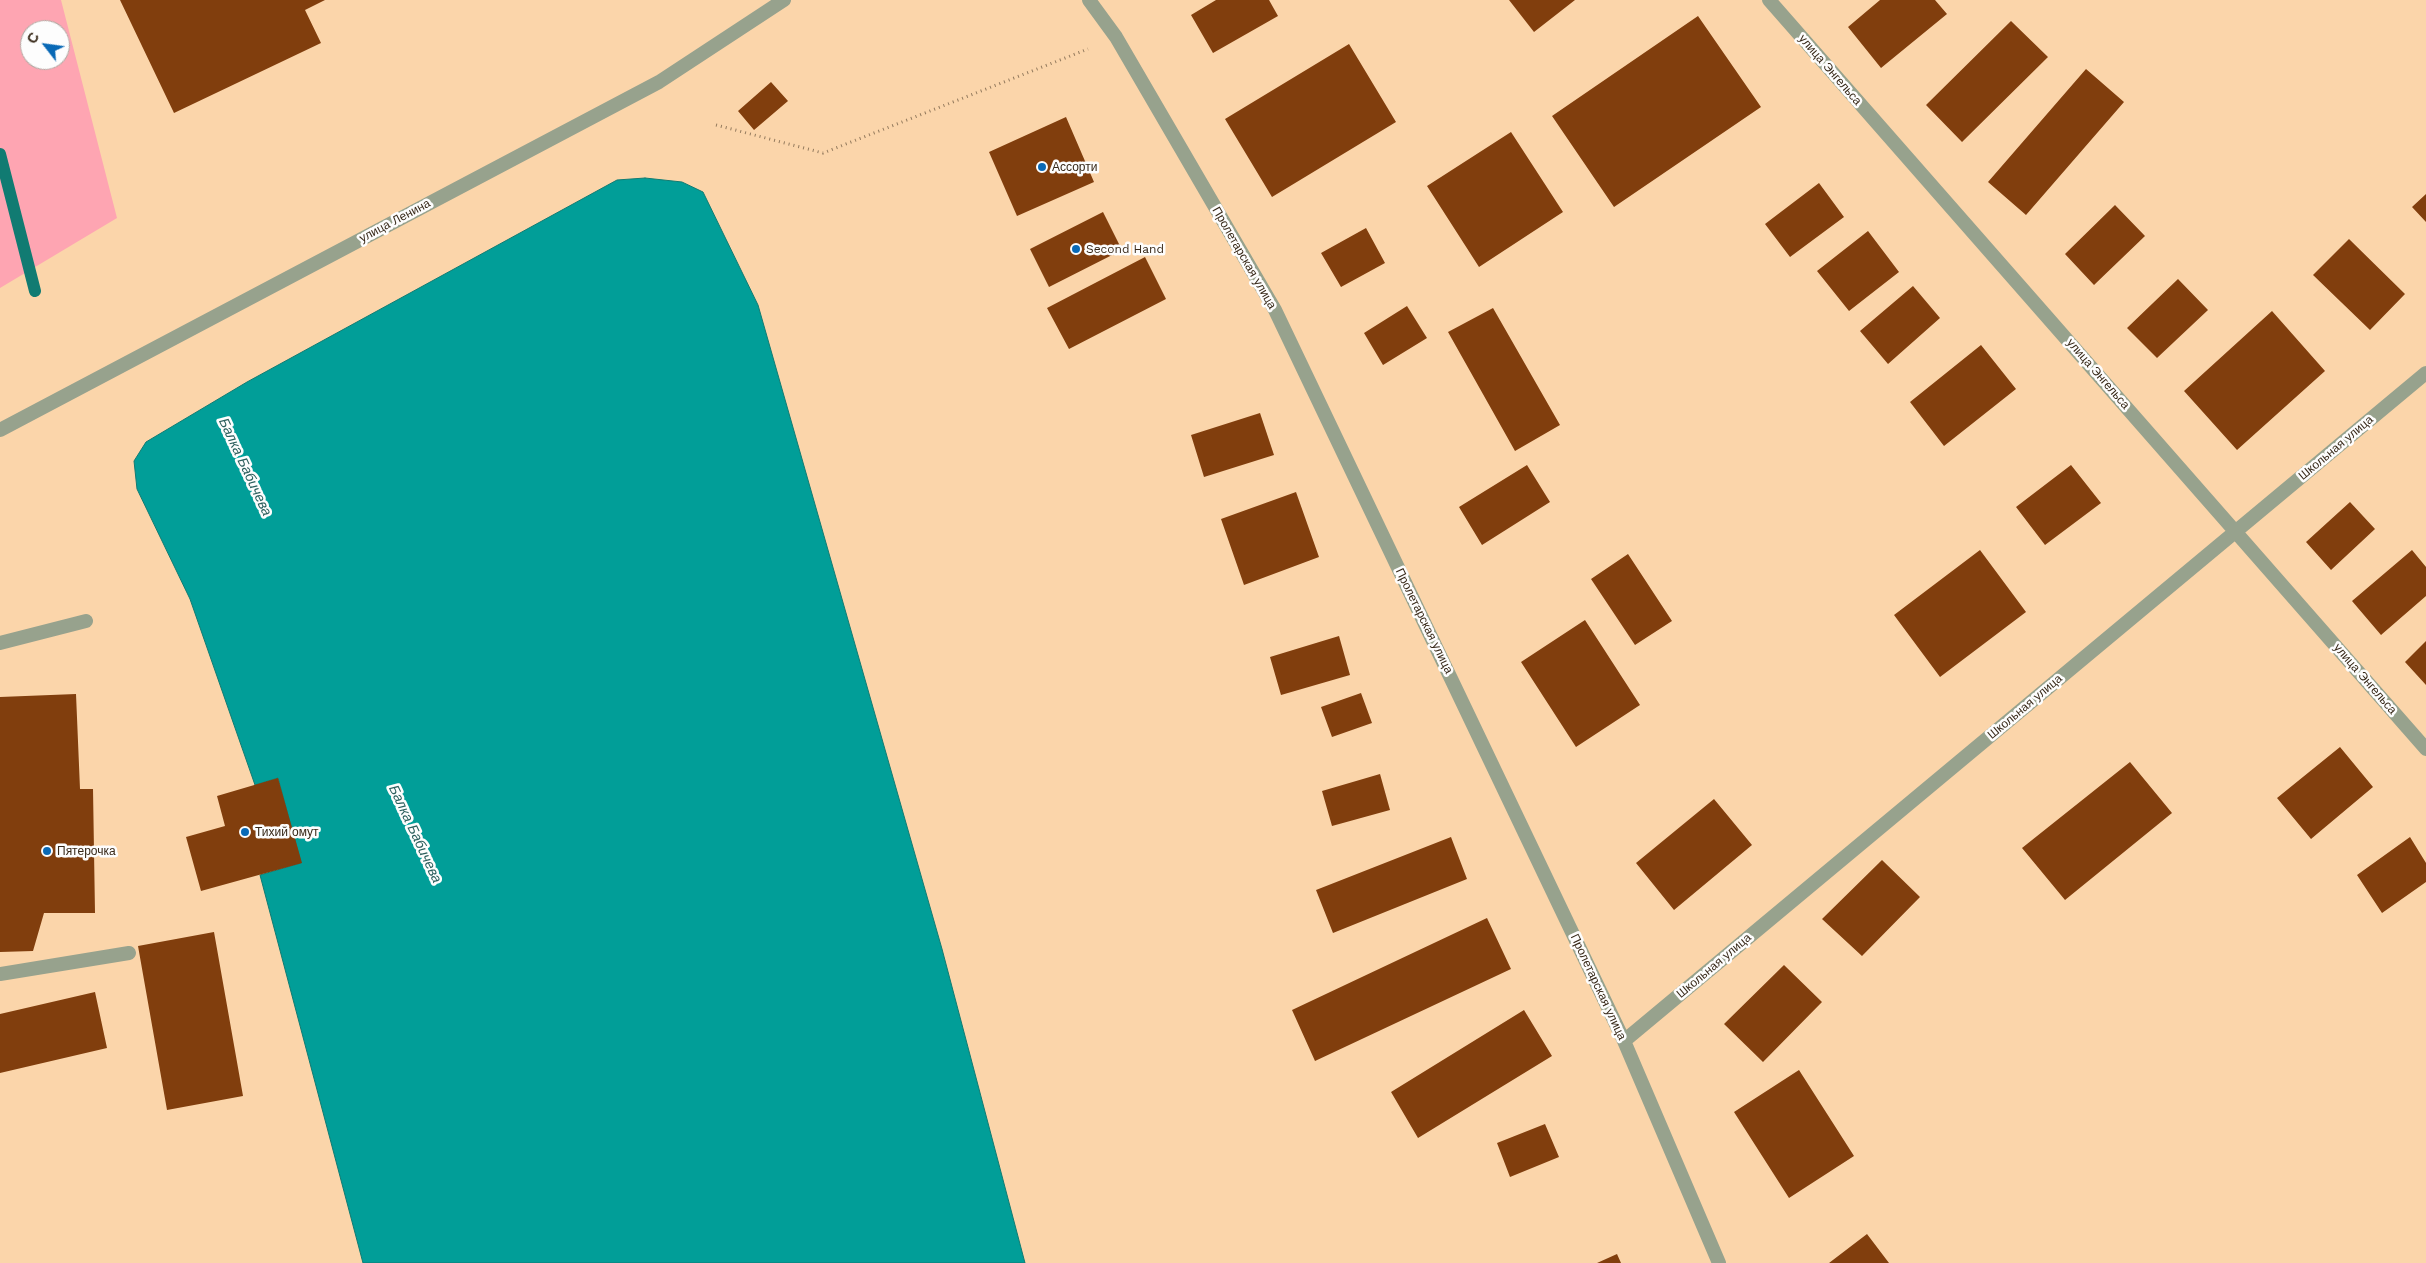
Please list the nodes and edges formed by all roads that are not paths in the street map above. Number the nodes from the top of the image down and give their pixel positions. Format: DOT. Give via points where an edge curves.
graph roads {
  1 [pos="784,0"];
  2 [pos="1089,0"];
  3 [pos="1768,0"];
  4 [pos="2426,373"];
  5 [pos="0,430"];
  6 [pos="2236,532"];
  7 [pos="86,621"];
  8 [pos="0,643"];
  9 [pos="2426,749"];
  10 [pos="129,953"];
  11 [pos="0,974"];
  12 [pos="1624,1041"];
  13 [pos="1719,1263"];
  1 -- 5 [label="street, улица Ленина" via="659,82"];
  2 -- 12 [label="street, Пролетарская улица" via="1116,37 1275,310"];
  3 -- 6 [label="street, улица Энгельса"];
  4 -- 6 [label="street, Школьная улица"];
  6 -- 9 [label="street, улица Энгельса"];
  6 -- 12 [label="street, Школьная улица"];
  7 -- 8 [label="street"];
  10 -- 11 [label="street"];
  12 -- 13 [label="street, Пролетарская улица"];
}
